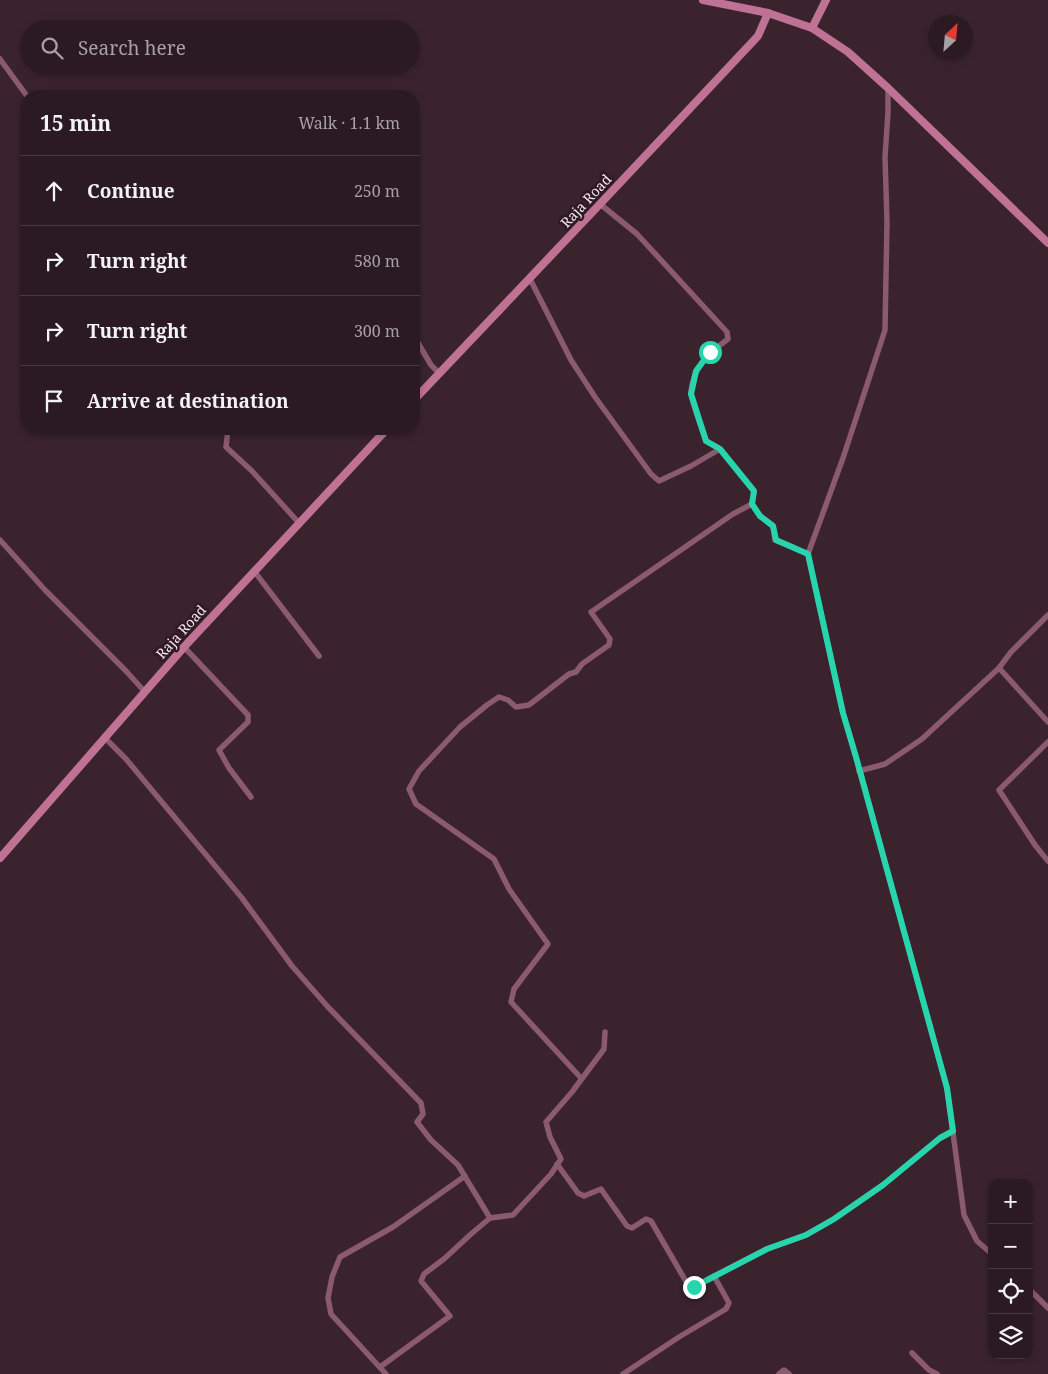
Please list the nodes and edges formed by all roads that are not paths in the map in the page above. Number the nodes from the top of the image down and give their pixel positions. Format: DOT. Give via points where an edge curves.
graph roads {
  1 [pos="703,0"];
  2 [pos="826,0"];
  3 [pos="768,13"];
  4 [pos="812,28"];
  5 [pos="0,59"];
  6 [pos="888,88"];
  7 [pos="23,90"];
  8 [pos="600,204"];
  9 [pos="1048,243"];
  10 [pos="530,279"];
  11 [pos="420,346"];
  12 [pos="440,373"];
  13 [pos="420,394"];
  14 [pos="227,435"];
  15 [pos="381,435"];
  16 [pos="720,449"];
  17 [pos="752,504"];
  18 [pos="298,524"];
  19 [pos="0,540"];
  20 [pos="808,554"];
  21 [pos="254,571"];
  22 [pos="1048,615"];
  23 [pos="184,647"];
  24 [pos="319,656"];
  25 [pos="999,668"];
  26 [pos="145,692"];
  27 [pos="1048,722"];
  28 [pos="105,738"];
  29 [pos="1048,742"];
  30 [pos="859,771"];
  31 [pos="251,797"];
  32 [pos="0,858"];
  33 [pos="1048,862"];
  34 [pos="605,1032"];
  35 [pos="581,1078"];
  36 [pos="953,1131"];
  37 [pos="557,1164"];
  38 [pos="465,1176"];
  39 [pos="490,1218"];
  40 [pos="988,1250"];
  41 [pos="714,1276"];
  42 [pos="1033,1293"];
  43 [pos="1048,1308"];
  44 [pos="912,1353"];
  45 [pos="380,1367"];
  46 [pos="386,1374"];
  47 [pos="624,1374"];
  48 [pos="779,1374"];
  49 [pos="789,1374"];
  50 [pos="936,1374"];
  1 -- 3 [label="street"];
  2 -- 4 [label="street"];
  3 -- 4 [label="street"];
  3 -- 8 [label="street, Raja Road" via="758,36"];
  4 -- 6 [label="street" via="848,52"];
  5 -- 7 [label="street"];
  6 -- 9 [label="street"];
  6 -- 20 [label="street" via="885,330"];
  8 -- 10 [label="street, Raja Road"];
  8 -- 16 [label="street" via="637,234 726,332 728,339 710,352 696,371 691,394 706,441"];
  10 -- 12 [label="street, Raja Road"];
  10 -- 16 [label="street" via="571,360 651,474 659,481"];
  11 -- 12 [label="street"];
  12 -- 13 [label="street, Raja Road"];
  14 -- 18 [label="street" via="226,447 252,471"];
  15 -- 18 [label="street, Raja Road"];
  16 -- 17 [label="street" via="754,491"];
  17 -- 20 [label="street" via="773,526 776,540"];
  17 -- 35 [label="street" via="592,612 610,638 609,645 529,705 516,707 499,697 487,705 460,727 419,771 410,788 416,804 494,860 509,889 548,944 514,989 511,1002"];
  18 -- 21 [label="street, Raja Road"];
  19 -- 26 [label="street"];
  20 -- 30 [label="street"];
  21 -- 23 [label="street, Raja Road"];
  21 -- 24 [label="street"];
  22 -- 25 [label="street"];
  23 -- 26 [label="street, Raja Road"];
  23 -- 31 [label="street" via="248,715 248,722 219,750"];
  25 -- 27 [label="street"];
  25 -- 30 [label="street" via="922,739 885,764"];
  26 -- 28 [label="street, Raja Road"];
  28 -- 32 [label="street, Raja Road"];
  28 -- 38 [label="street" via="242,898 328,1007 421,1103 423,1114 417,1122"];
  29 -- 33 [label="street" via="999,790"];
  30 -- 36 [label="street" via="947,1088"];
  34 -- 35 [label="street" via="604,1048"];
  35 -- 37 [label="street" via="546,1122 560,1159"];
  36 -- 40 [label="street" via="964,1216 977,1240"];
  36 -- 41 [label="street" via="834,1219"];
  37 -- 39 [label="street" via="513,1215"];
  37 -- 41 [label="street" via="578,1193 584,1196 601,1189 627,1226 632,1228 646,1219 651,1221 688,1285 694,1287"];
  38 -- 39 [label="street"];
  38 -- 45 [label="street" via="393,1227 340,1257 328,1298 331,1314"];
  39 -- 45 [label="street" via="424,1274 422,1281 450,1316"];
  41 -- 47 [label="street" via="729,1304 726,1309"];
  42 -- 43 [label="street"];
  44 -- 50 [label="street"];
  45 -- 46 [label="street"];
  48 -- 49 [label="street" via="784,1370"];
}
